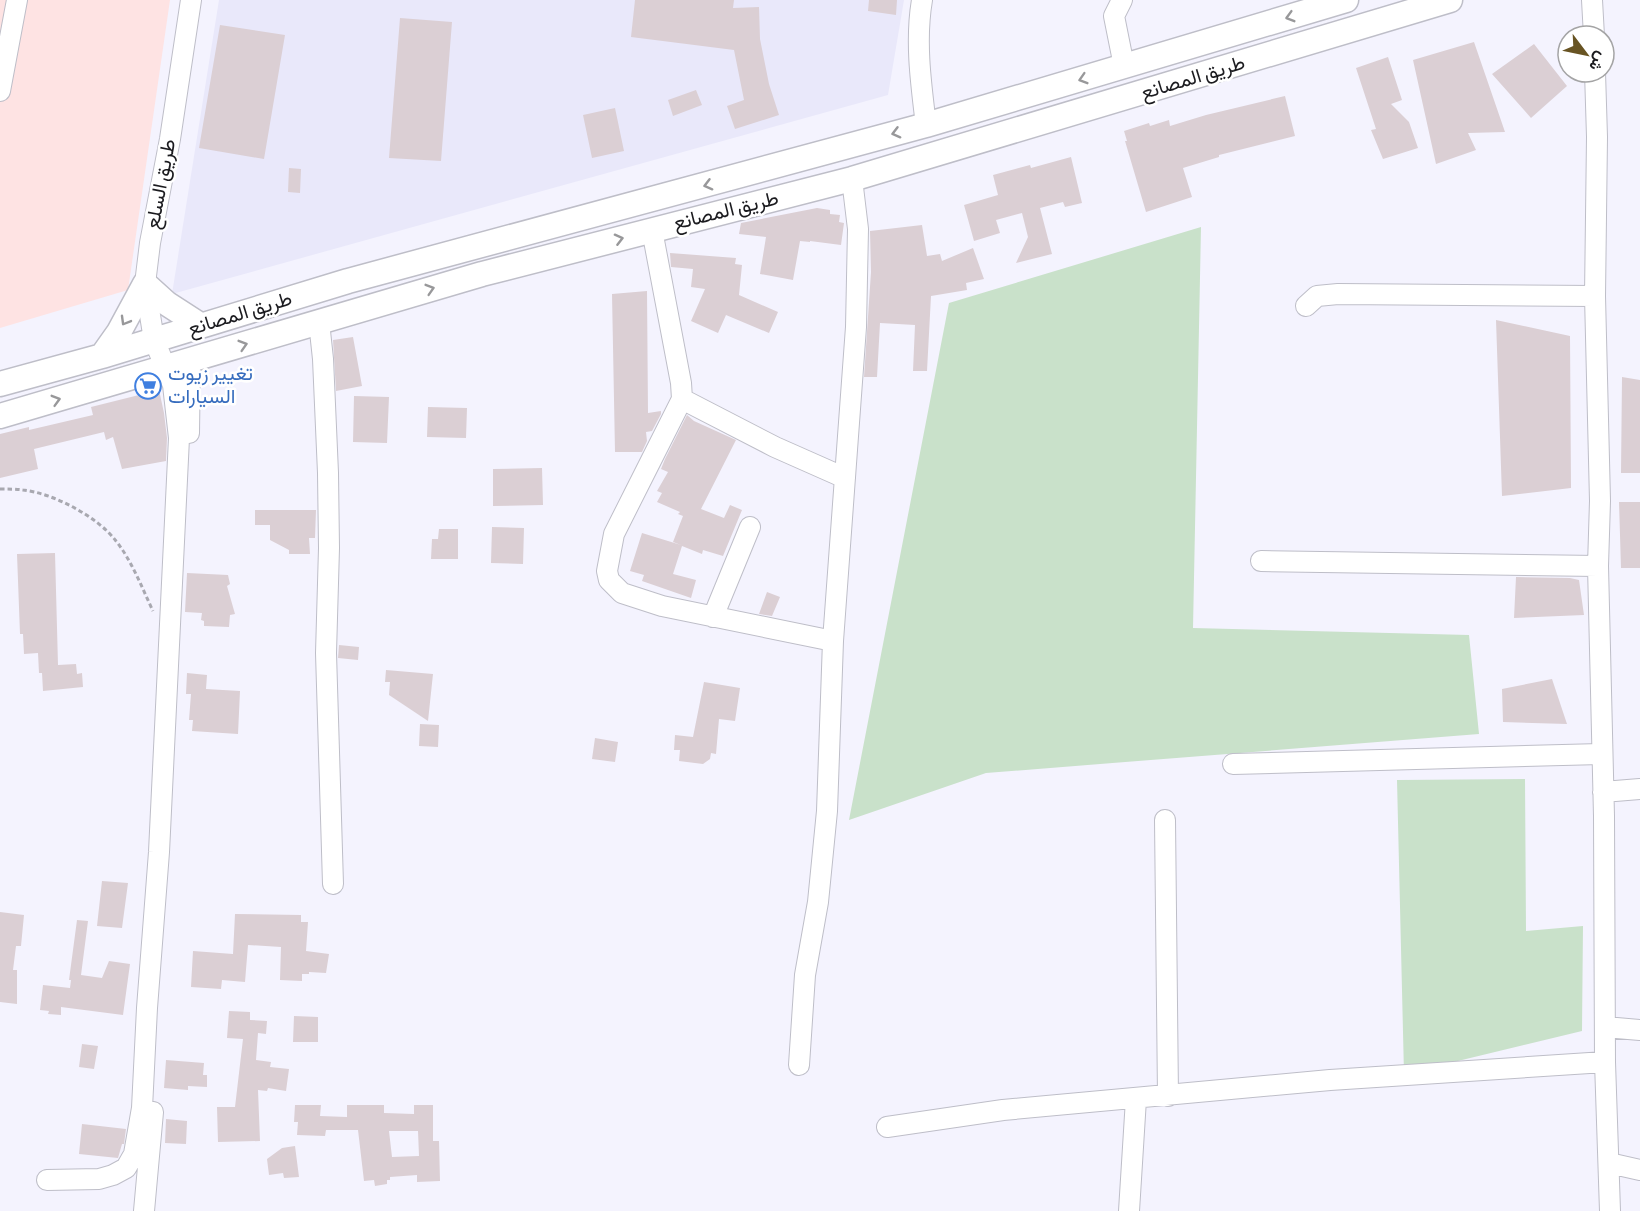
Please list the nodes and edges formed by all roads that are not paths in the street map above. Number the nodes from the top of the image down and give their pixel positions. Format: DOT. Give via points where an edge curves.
graph roads {
  1 [pos="17,0"];
  2 [pos="191,0"];
  3 [pos="922,0"];
  4 [pos="1122,0"];
  5 [pos="1450,0"];
  6 [pos="1592,0"];
  7 [pos="1336,3"];
  8 [pos="1593,24"];
  9 [pos="1332,36"];
  10 [pos="1124,66"];
  11 [pos="1595,84"];
  12 [pos="0,91"];
  13 [pos="926,125"];
  14 [pos="852,179"];
  15 [pos="652,230"];
  16 [pos="145,284"];
  17 [pos="1595,296"];
  18 [pos="1306,306"];
  19 [pos="320,322"];
  20 [pos="200,325"];
  21 [pos="154,340"];
  22 [pos="102,356"];
  23 [pos="190,361"];
  24 [pos="164,368"];
  25 [pos="0,384"];
  26 [pos="682,399"];
  27 [pos="0,416"];
  28 [pos="845,478"];
  29 [pos="750,527"];
  30 [pos="1261,561"];
  31 [pos="1598,566"];
  32 [pos="713,617"];
  33 [pos="833,641"];
  34 [pos="1601,754"];
  35 [pos="1233,764"];
  36 [pos="1640,789"];
  37 [pos="1603,792"];
  38 [pos="1165,820"];
  39 [pos="333,884"];
  40 [pos="1605,1027"];
  41 [pos="1640,1030"];
  42 [pos="1605,1062"];
  43 [pos="800,1065"];
  44 [pos="1168,1096"];
  45 [pos="1136,1099"];
  46 [pos="887,1127"];
  47 [pos="1609,1163"];
  48 [pos="1640,1170"];
  49 [pos="47,1180"];
  50 [pos="144,1211"];
  51 [pos="1129,1211"];
  52 [pos="1610,1211"];
  1 -- 12 [label="street"];
  2 -- 16 [label="street, طريق السلع"];
  3 -- 13 [label="street" via="918,21"];
  4 -- 10 [label="street" via="1114,16"];
  5 -- 9 [label="main road, طريق المصانع"];
  6 -- 8 [label="street"];
  7 -- 9 [label="main road"];
  7 -- 10 [label="main road, طريق المصانع, one-way"];
  9 -- 14 [label="main road, طريق المصانع"];
  10 -- 13 [label="main road, طريق المصانع, one-way"];
  11 -- 17 [label="street"];
  13 -- 20 [label="main road, طريق المصانع, one-way" via="348,281"];
  14 -- 15 [label="main road, طريق المصانع"];
  14 -- 28 [label="street" via="858,259"];
  19 -- 15 [label="main road, طريق المصانع, one-way"];
  15 -- 26 [label="street"];
  16 -- 20 [label="main road"];
  16 -- 21 [label="street, طريق السلع"];
  16 -- 22 [label="main road, one-way"];
  17 -- 18 [label="street" via="1338,294 1317,296"];
  17 -- 31 [label="street"];
  23 -- 19 [label="main road, طريق المصانع, one-way"];
  19 -- 39 [label="street" via="328,472 326,653"];
  20 -- 21 [label="main road, طريق المصانع"];
  21 -- 22 [label="main road, طريق المصانع"];
  21 -- 24 [label="street, طريق السلع"];
  22 -- 25 [label="main road, طريق المصانع"];
  23 -- 24 [label="main road, طريق المصانع"];
  23 -- 50 [label="street" via="188,480 156,1082"];
  27 -- 24 [label="main road, طريق المصانع, one-way"];
  24 -- 49 [label="street, طريق السلع" via="175,396 179,464 142,1108 134,1154 126,1167 99,1179"];
  26 -- 28 [label="street"];
  26 -- 32 [label="street" via="617,528 607,571 609,580 622,593"];
  28 -- 33 [label="street"];
  29 -- 32 [label="street"];
  30 -- 31 [label="street"];
  31 -- 34 [label="street"];
  32 -- 33 [label="street"];
  33 -- 43 [label="street" via="827,811 818,902 805,975"];
  34 -- 35 [label="street"];
  34 -- 37 [label="street"];
  36 -- 37 [label="street"];
  37 -- 40 [label="street"];
  38 -- 44 [label="street"];
  40 -- 41 [label="street"];
  40 -- 42 [label="street"];
  42 -- 44 [label="street" via="1394,1075"];
  42 -- 47 [label="street"];
  44 -- 45 [label="street"];
  45 -- 46 [label="street" via="1003,1110"];
  45 -- 51 [label="street"];
  47 -- 48 [label="street"];
  47 -- 52 [label="street"];
}
